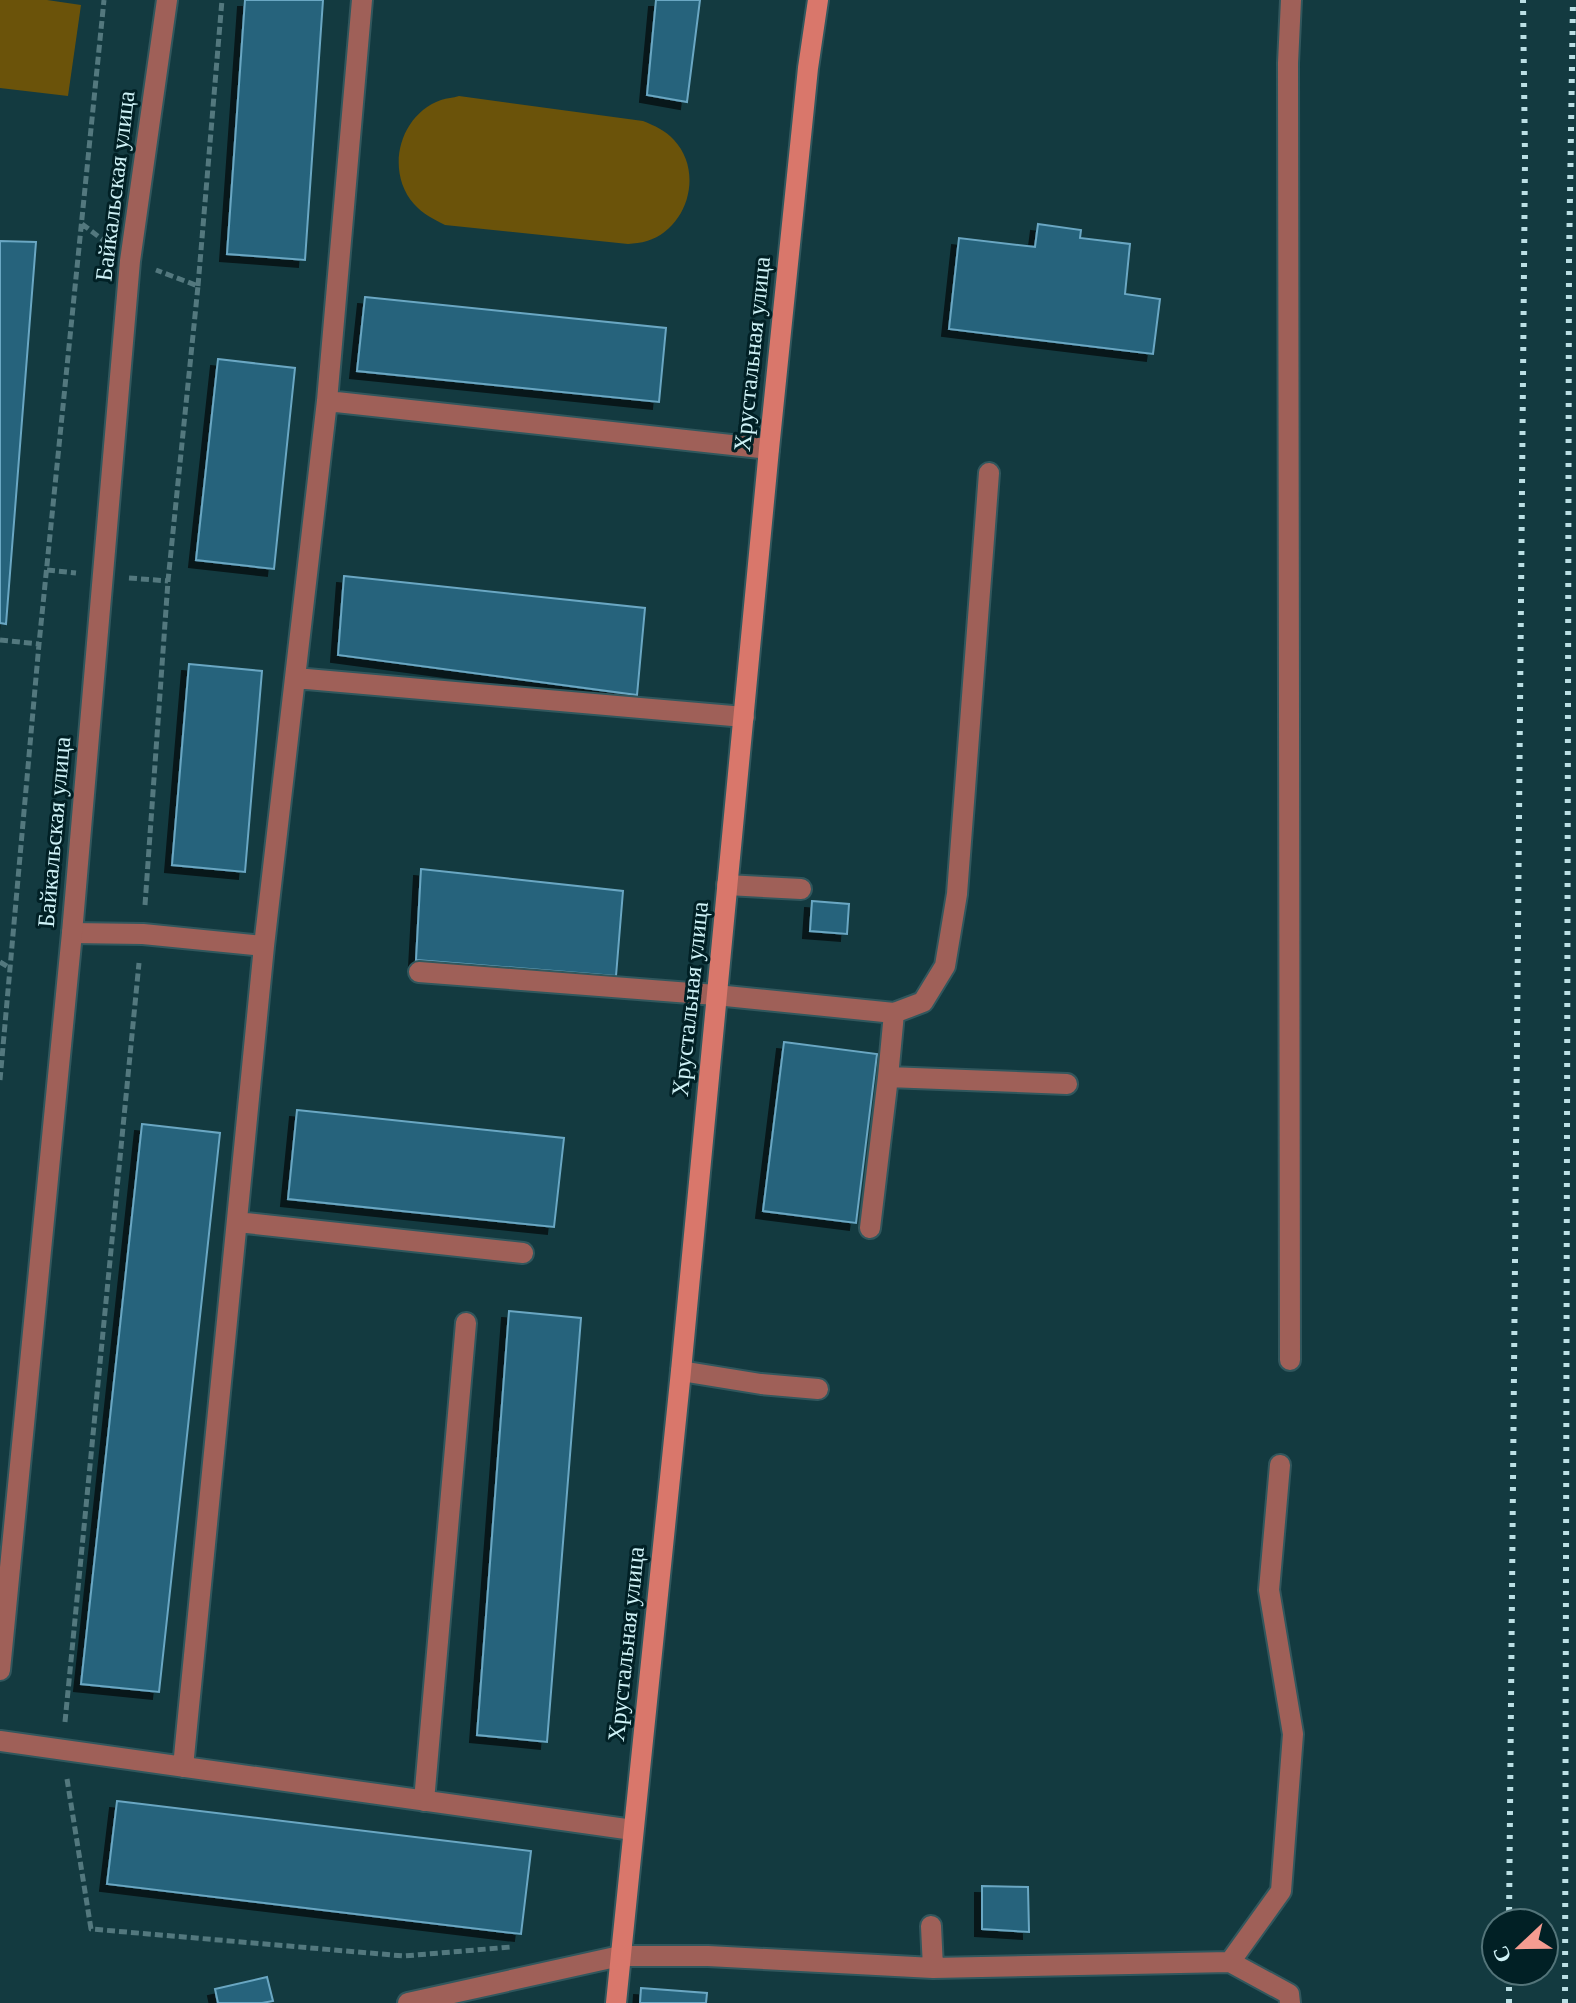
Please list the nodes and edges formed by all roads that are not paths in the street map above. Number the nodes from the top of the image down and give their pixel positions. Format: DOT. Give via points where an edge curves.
graph roads {
  1 [pos="167,0"];
  2 [pos="362,0"];
  3 [pos="818,0"];
  4 [pos="1291,0"];
  5 [pos="327,401"];
  6 [pos="769,449"];
  7 [pos="989,473"];
  8 [pos="295,678"];
  9 [pos="744,717"];
  10 [pos="727,885"];
  11 [pos="801,889"];
  12 [pos="72,933"];
  13 [pos="264,946"];
  14 [pos="419,972"];
  15 [pos="716,995"];
  16 [pos="894,1013"];
  17 [pos="888,1077"];
  18 [pos="1067,1084"];
  19 [pos="237,1222"];
  20 [pos="870,1228"];
  21 [pos="523,1253"];
  22 [pos="466,1323"];
  23 [pos="1290,1360"];
  24 [pos="681,1371"];
  25 [pos="818,1389"];
  26 [pos="1280,1465"];
  27 [pos="0,1670"];
  28 [pos="0,1741"];
  29 [pos="183,1767"];
  30 [pos="424,1801"];
  31 [pos="633,1830"];
  32 [pos="931,1926"];
  33 [pos="620,1956"];
  34 [pos="1230,1962"];
  35 [pos="933,1968"];
  36 [pos="408,2003"];
  37 [pos="616,2003"];
  38 [pos="1290,2003"];
  1 -- 12 [label="street, Байкальская улица" via="130,261"];
  2 -- 5 [label="street"];
  3 -- 6 [label="street, Хрустальная улица"];
  4 -- 23 [label="street"];
  5 -- 6 [label="street"];
  5 -- 8 [label="street"];
  6 -- 9 [label="street, Хрустальная улица"];
  7 -- 16 [label="street" via="957,894 945,966 923,1002"];
  8 -- 9 [label="street"];
  8 -- 13 [label="street"];
  9 -- 10 [label="street, Хрустальная улица"];
  10 -- 11 [label="street"];
  10 -- 15 [label="street, Хрустальная улица"];
  12 -- 13 [label="street"];
  12 -- 27 [label="street, Байкальская улица"];
  13 -- 19 [label="street"];
  14 -- 15 [label="street"];
  15 -- 16 [label="street"];
  15 -- 24 [label="street, Хрустальная улица"];
  16 -- 17 [label="street"];
  17 -- 18 [label="street"];
  17 -- 20 [label="street"];
  19 -- 21 [label="street"];
  19 -- 29 [label="street"];
  22 -- 30 [label="street"];
  24 -- 25 [label="street"];
  24 -- 31 [label="street, Хрустальная улица"];
  26 -- 34 [label="street" via="1269,1590 1293,1734 1281,1891"];
  28 -- 29 [label="street"];
  29 -- 30 [label="street"];
  30 -- 31 [label="street"];
  31 -- 33 [label="street, Хрустальная улица"];
  32 -- 35 [label="street"];
  33 -- 35 [label="street"];
  33 -- 36 [label="street"];
  33 -- 37 [label="street, Хрустальная улица"];
  34 -- 35 [label="street"];
  34 -- 38 [label="street" via="1289,1994"];
}
